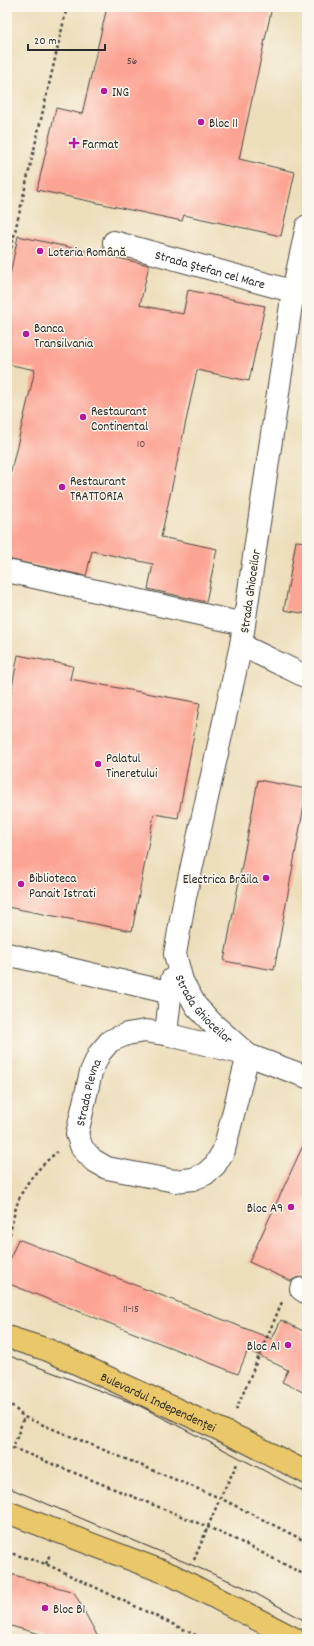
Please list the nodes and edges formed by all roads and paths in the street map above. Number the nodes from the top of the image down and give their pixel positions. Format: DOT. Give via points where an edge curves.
graph roads {
  1 [pos="67,7"];
  2 [pos="307,226"];
  3 [pos="114,242"];
  4 [pos="7,266"];
  5 [pos="300,293"];
  6 [pos="7,571"];
  7 [pos="242,635"];
  8 [pos="307,677"];
  9 [pos="7,954"];
  10 [pos="174,954"];
  11 [pos="171,993"];
  12 [pos="166,1034"];
  13 [pos="248,1055"];
  14 [pos="307,1076"];
  15 [pos="77,1134"];
  16 [pos="7,1246"];
  17 [pos="304,1291"];
  18 [pos="7,1337"];
  19 [pos="7,1401"];
  20 [pos="24,1417"];
  21 [pos="227,1433"];
  22 [pos="247,1442"];
  23 [pos="307,1473"];
  24 [pos="220,1498"];
  25 [pos="7,1512"];
  26 [pos="208,1527"];
  27 [pos="307,1542"];
  28 [pos="7,1552"];
  29 [pos="307,1576"];
  30 [pos="183,1581"];
  31 [pos="204,1639"];
  32 [pos="295,1639"];
  1 -- 4 [label="path"];
  2 -- 5 [label="street, Strada Ghioceilor"];
  3 -- 5 [label="street, Strada Ștefan cel Mare"];
  5 -- 7 [label="street, Strada Ghioceilor"];
  6 -- 7 [label="street"];
  7 -- 8 [label="street"];
  7 -- 10 [label="street, Strada Ghioceilor"];
  9 -- 11 [label="street"];
  10 -- 11 [label="street, Strada Ghioceilor"];
  10 -- 13 [label="street, Strada Ghioceilor" via="182,982 196,1006"];
  11 -- 12 [label="street, Strada Ghioceilor"];
  12 -- 13 [label="street, Strada Plevna"];
  12 -- 15 [label="street, Strada Plevna" via="144,1031 126,1034 110,1041 99,1054 91,1072"];
  13 -- 14 [label="street, Strada Plevna"];
  13 -- 15 [label="street, Strada Plevna" via="224,1150 215,1165 205,1174 193,1179 175,1181 107,1168 93,1160 82,1148"];
  15 -- 16 [label="path" via="48,1160 24,1189 15,1212"];
  17 -- 21 [label="path" via="284,1298"];
  18 -- 21 [label="main road, Bulevardul Independenței" via="48,1350"];
  19 -- 20 [label="path"];
  20 -- 24 [label="path"];
  20 -- 26 [label="path" via="13,1448"];
  21 -- 22 [label="main road, Bulevardul Independenței"];
  22 -- 23 [label="main road, Bulevardul Independenței"];
  22 -- 24 [label="path"];
  24 -- 26 [label="path"];
  24 -- 27 [label="path"];
  25 -- 30 [label="main road"];
  26 -- 29 [label="path"];
  26 -- 30 [label="path"];
  28 -- 31 [label="path" via="46,1564"];
  30 -- 32 [label="main road"];
}
